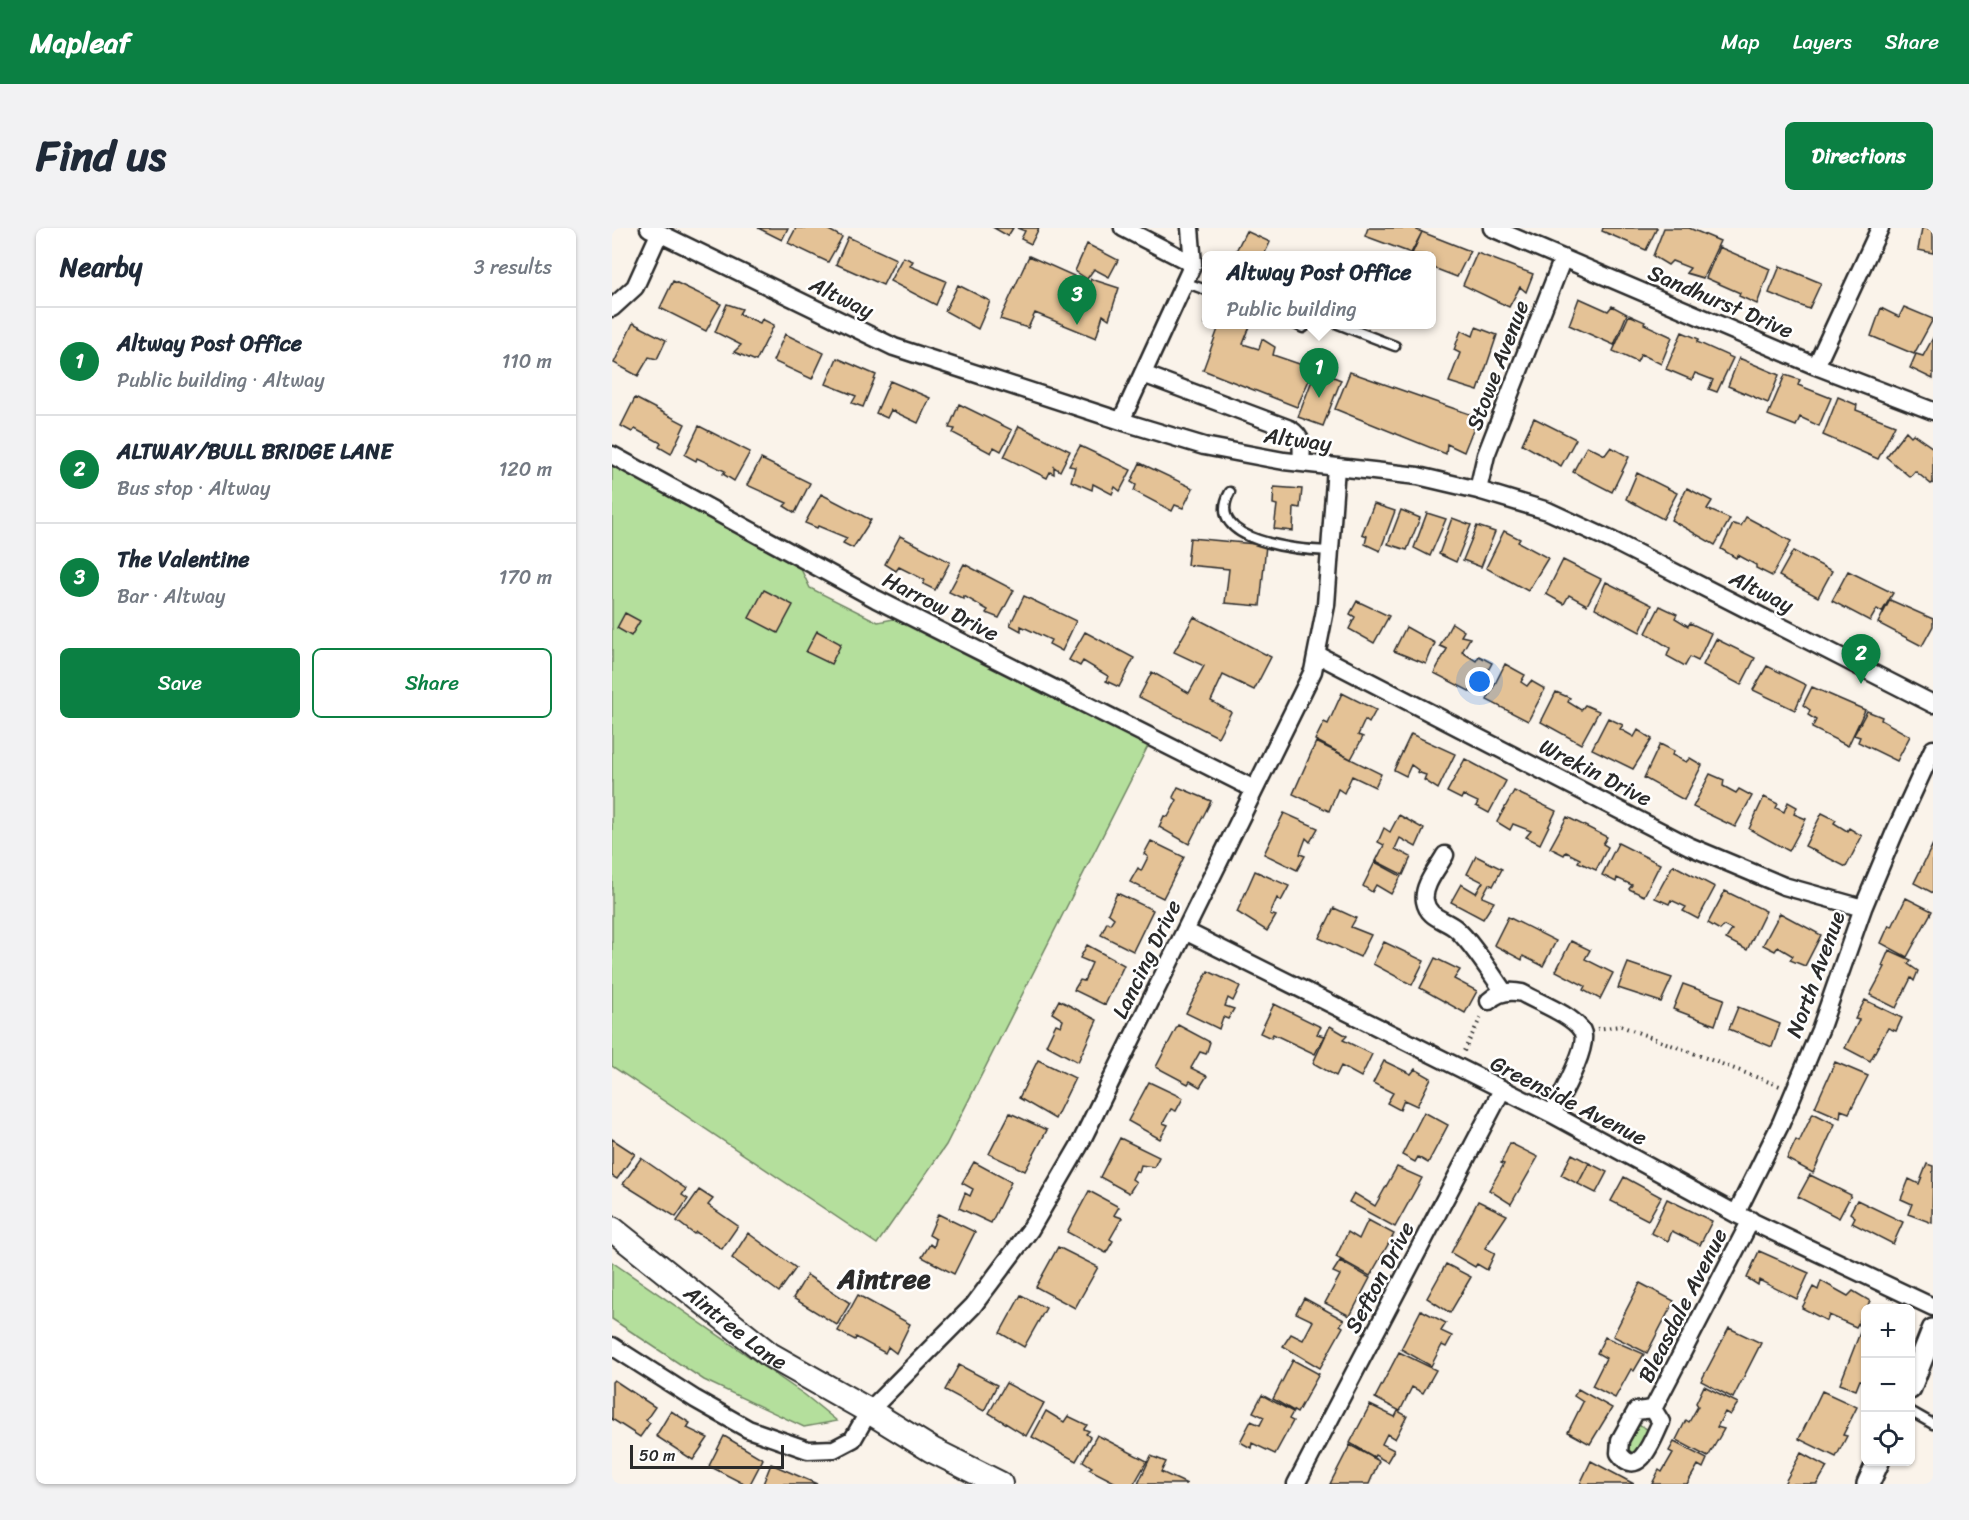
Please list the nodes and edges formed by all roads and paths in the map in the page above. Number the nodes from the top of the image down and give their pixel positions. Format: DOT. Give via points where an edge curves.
graph roads {
  1 [pos="1123,228"];
  2 [pos="1190,228"];
  3 [pos="1492,228"];
  4 [pos="1880,228"];
  5 [pos="654,231"];
  6 [pos="1563,258"];
  7 [pos="1193,264"];
  8 [pos="1184,282"];
  9 [pos="1202,289"];
  10 [pos="612,308"];
  11 [pos="1351,329"];
  12 [pos="1395,346"];
  13 [pos="1816,366"];
  14 [pos="1143,374"];
  15 [pos="1933,411"];
  16 [pos="1121,421"];
  17 [pos="612,455"];
  18 [pos="1301,463"];
  19 [pos="1336,467"];
  20 [pos="1478,490"];
  21 [pos="1230,492"];
  22 [pos="1330,551"];
  23 [pos="1318,655"];
  24 [pos="1931,700"];
  25 [pos="1933,748"];
  26 [pos="1254,789"];
  27 [pos="1445,855"];
  28 [pos="1863,908"];
  29 [pos="1185,931"];
  30 [pos="1504,992"];
  31 [pos="1489,1001"];
  32 [pos="1582,1030"];
  33 [pos="1455,1067"];
  34 [pos="1502,1090"];
  35 [pos="1794,1091"];
  36 [pos="1552,1114"];
  37 [pos="1744,1217"];
  38 [pos="612,1228"];
  39 [pos="1933,1307"];
  40 [pos="1933,1330"];
  41 [pos="612,1346"];
  42 [pos="1915,1377"];
  43 [pos="1653,1409"];
  44 [pos="869,1411"];
  45 [pos="1915,1414"];
  46 [pos="1933,1424"];
  47 [pos="1876,1466"];
  48 [pos="993,1483"];
  49 [pos="1296,1484"];
  50 [pos="1868,1484"];
  1 -- 7 [label="street"];
  2 -- 7 [label="street"];
  3 -- 6 [label="street, Sandhurst Drive"];
  4 -- 13 [label="street"];
  5 -- 10 [label="street" via="635,287"];
  5 -- 16 [label="street, Altway" via="894,347"];
  6 -- 13 [label="street, Sandhurst Drive"];
  6 -- 20 [label="street, Stowe Avenue" via="1486,455"];
  7 -- 8 [label="street"];
  8 -- 9 [label="lane"];
  8 -- 14 [label="street"];
  11 -- 12 [label="lane"];
  13 -- 15 [label="street, Sandhurst Drive"];
  14 -- 16 [label="street"];
  14 -- 18 [label="street" via="1290,429 1302,443"];
  16 -- 18 [label="street, Altway" via="1204,446"];
  17 -- 26 [label="street, Harrow Drive" via="876,598"];
  18 -- 19 [label="street, Altway"];
  19 -- 20 [label="street, Altway" via="1418,476"];
  19 -- 22 [label="street, Lancing Drive"];
  20 -- 24 [label="street, Altway" via="1548,511"];
  21 -- 22 [label="lane" via="1224,511 1234,527 1254,539 1296,550"];
  22 -- 23 [label="street, Lancing Drive"];
  23 -- 26 [label="street, Lancing Drive"];
  23 -- 28 [label="street, Wrekin Drive" via="1689,846 1784,886"];
  25 -- 28 [label="street, North Avenue"];
  26 -- 29 [label="street, Lancing Drive"];
  27 -- 30 [label="street" via="1425,890 1428,911 1456,928"];
  28 -- 35 [label="street, North Avenue"];
  29 -- 33 [label="street, Greenside Avenue"];
  29 -- 44 [label="street, Lancing Drive" via="1079,1146 1030,1230 973,1306"];
  30 -- 31 [label="street"];
  30 -- 32 [label="street" via="1522,993 1569,1018"];
  31 -- 33 [label="path"];
  32 -- 35 [label="path" via="1621,1026"];
  32 -- 36 [label="street" via="1581,1052"];
  33 -- 34 [label="street, Greenside Avenue"];
  34 -- 36 [label="street, Greenside Avenue"];
  34 -- 49 [label="street, Sefton Drive"];
  35 -- 37 [label="street, North Avenue"];
  36 -- 37 [label="street, Greenside Avenue"];
  37 -- 39 [label="street, Greenside Avenue"];
  37 -- 43 [label="street, Bleasdale Avenue"];
  38 -- 44 [label="main road, Aintree Lane" via="770,1355"];
  40 -- 42 [label="street"];
  41 -- 44 [label="street" via="748,1429 808,1450 834,1449 854,1439"];
  44 -- 48 [label="main road, Aintree Lane"];
  45 -- 46 [label="lane"];
  47 -- 50 [label="street"];
}
